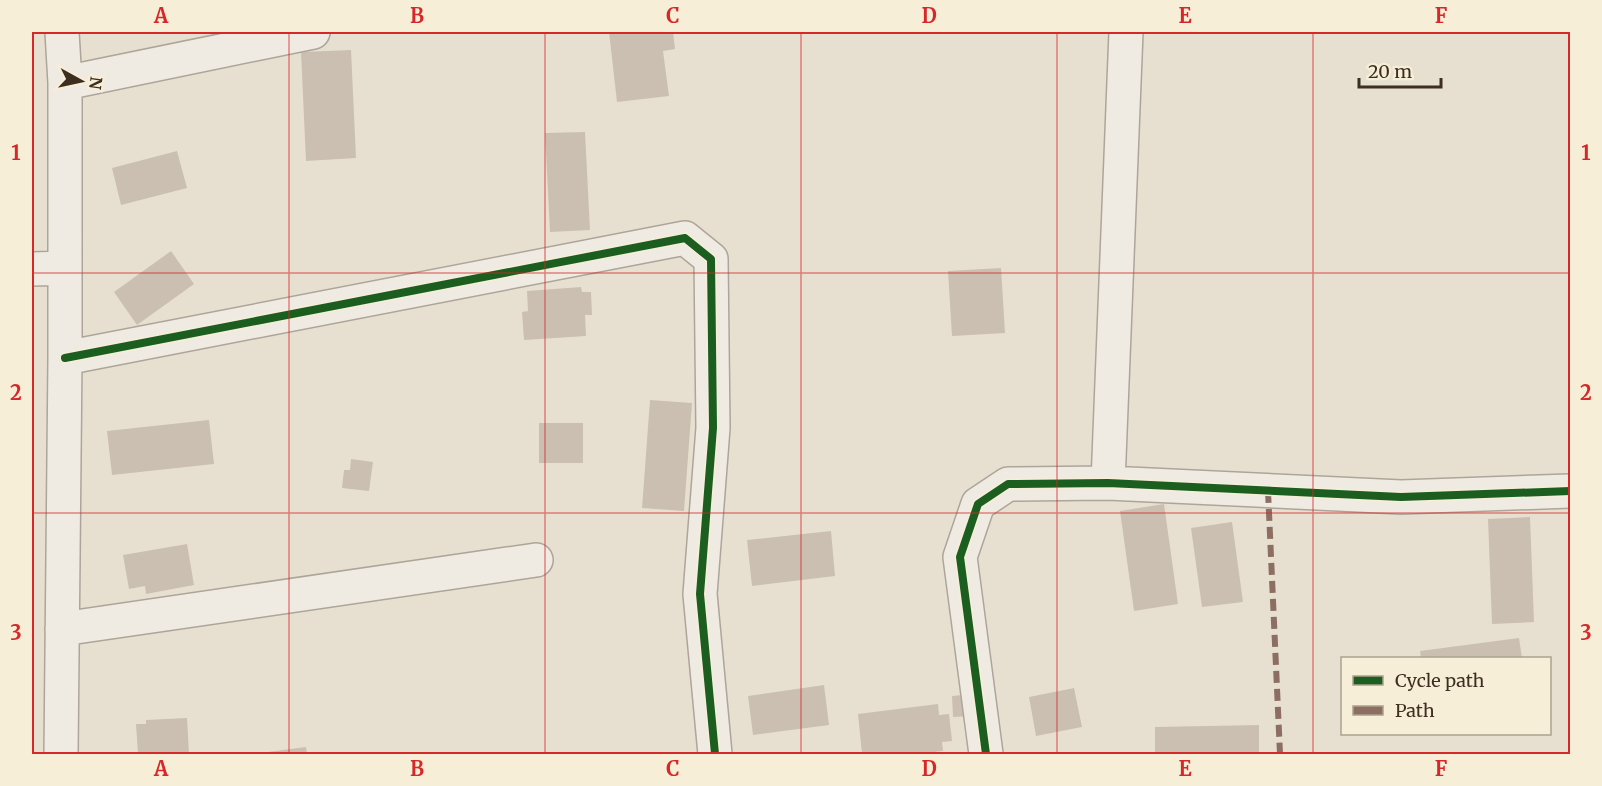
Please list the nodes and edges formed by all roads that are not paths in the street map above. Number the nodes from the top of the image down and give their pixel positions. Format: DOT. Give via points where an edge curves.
graph roads {
  1 [pos="62,32"];
  2 [pos="313,32"];
  3 [pos="1126,32"];
  4 [pos="65,82"];
  5 [pos="64,268"];
  6 [pos="32,269"];
  7 [pos="65,358"];
  8 [pos="1108,483"];
  9 [pos="1570,492"];
  10 [pos="536,560"];
  11 [pos="62,629"];
  12 [pos="61,754"];
  13 [pos="715,754"];
  14 [pos="986,754"];
  1 -- 4 [label="street"];
  2 -- 4 [label="street"];
  3 -- 8 [label="street"];
  4 -- 5 [label="street"];
  5 -- 6 [label="street"];
  5 -- 7 [label="street"];
  7 -- 11 [label="street"];
  7 -- 13 [label="street" via="685,238 711,259 713,428 700,594"];
  8 -- 9 [label="street" via="1401,497"];
  8 -- 14 [label="street" via="1008,484 978,504 960,557"];
  10 -- 11 [label="street"];
  11 -- 12 [label="street"];
}
